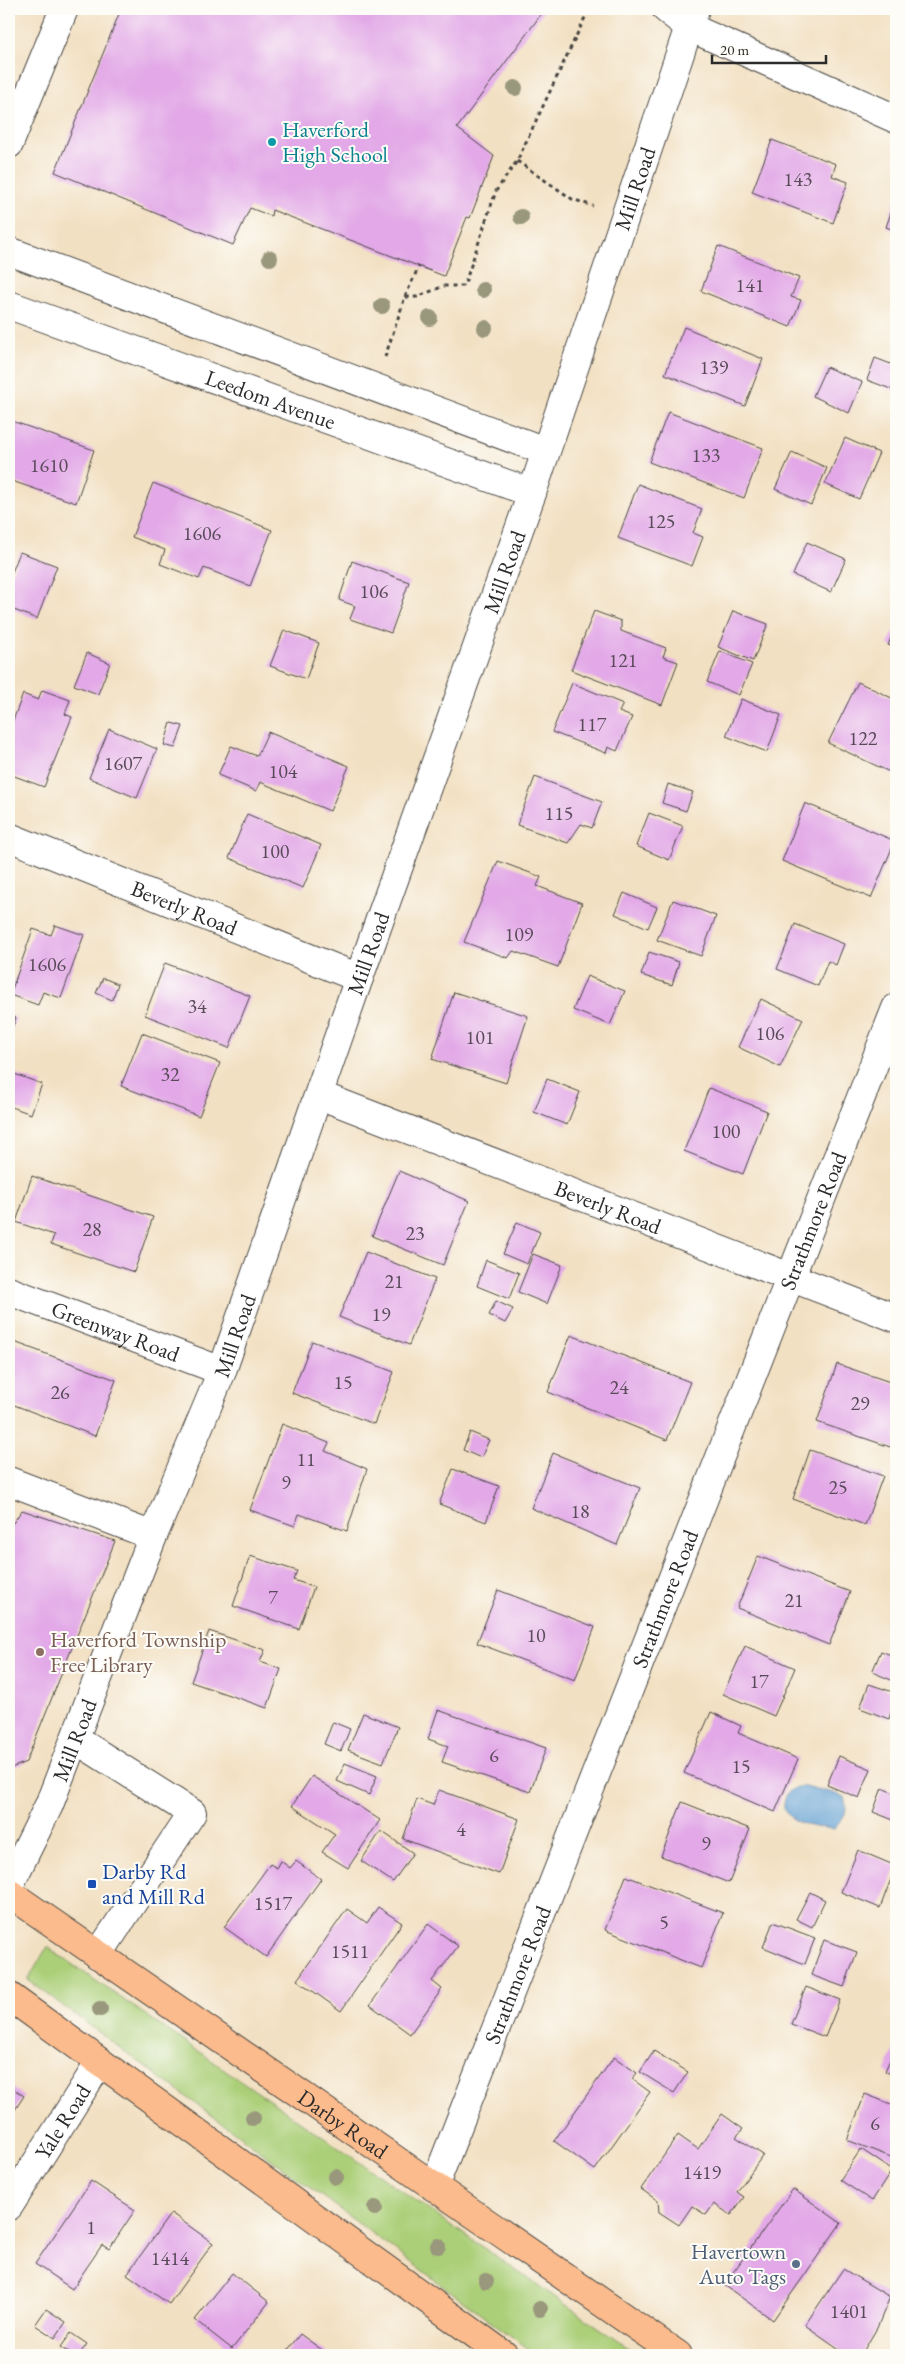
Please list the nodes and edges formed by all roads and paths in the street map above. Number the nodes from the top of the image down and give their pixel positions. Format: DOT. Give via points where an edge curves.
graph roads {
  1 [pos="64,9"];
  2 [pos="589,9"];
  3 [pos="666,9"];
  4 [pos="692,18"];
  5 [pos="896,119"];
  6 [pos="9,144"];
  7 [pos="517,161"];
  8 [pos="572,199"];
  9 [pos="9,251"];
  10 [pos="419,266"];
  11 [pos="405,297"];
  12 [pos="9,305"];
  13 [pos="394,331"];
  14 [pos="545,451"];
  15 [pos="532,493"];
  16 [pos="9,838"];
  17 [pos="358,978"];
  18 [pos="896,1008"];
  19 [pos="319,1094"];
  20 [pos="792,1276"];
  21 [pos="9,1291"];
  22 [pos="896,1318"];
  23 [pos="222,1371"];
  24 [pos="9,1481"];
  25 [pos="153,1536"];
  26 [pos="75,1739"];
  27 [pos="9,1886"];
  28 [pos="9,1893"];
  29 [pos="98,1955"];
  30 [pos="9,1996"];
  31 [pos="100,2062"];
  32 [pos="434,2187"];
  33 [pos="9,2206"];
  34 [pos="504,2355"];
  35 [pos="678,2355"];
  1 -- 6 [label="street"];
  2 -- 7 [label="path"];
  3 -- 4 [label="street"];
  4 -- 5 [label="street"];
  4 -- 14 [label="street, Mill Road"];
  7 -- 8 [label="path"];
  7 -- 11 [label="path" via="496,191 464,286 444,286 417,298"];
  9 -- 14 [label="street"];
  10 -- 11 [label="path"];
  11 -- 13 [label="path"];
  12 -- 15 [label="street, Leedom Avenue"];
  14 -- 15 [label="street, Mill Road"];
  15 -- 17 [label="street, Mill Road"];
  16 -- 17 [label="street, Beverly Road"];
  17 -- 19 [label="street, Mill Road"];
  18 -- 20 [label="street, Strathmore Road"];
  19 -- 20 [label="street, Beverly Road"];
  19 -- 23 [label="street, Mill Road"];
  20 -- 22 [label="street, Beverly Road"];
  20 -- 32 [label="street, Strathmore Road"];
  21 -- 23 [label="street, Greenway Road"];
  23 -- 25 [label="street, Mill Road"];
  24 -- 25 [label="street"];
  25 -- 26 [label="street, Mill Road"];
  26 -- 27 [label="street, Mill Road" via="49,1805"];
  26 -- 29 [label="street" via="192,1813"];
  28 -- 29 [label="main road, Darby Road"];
  29 -- 32 [label="main road, Darby Road"];
  30 -- 31 [label="main road"];
  31 -- 33 [label="street, Yale Road"];
  31 -- 34 [label="main road"];
  32 -- 35 [label="main road, Darby Road"];
}
